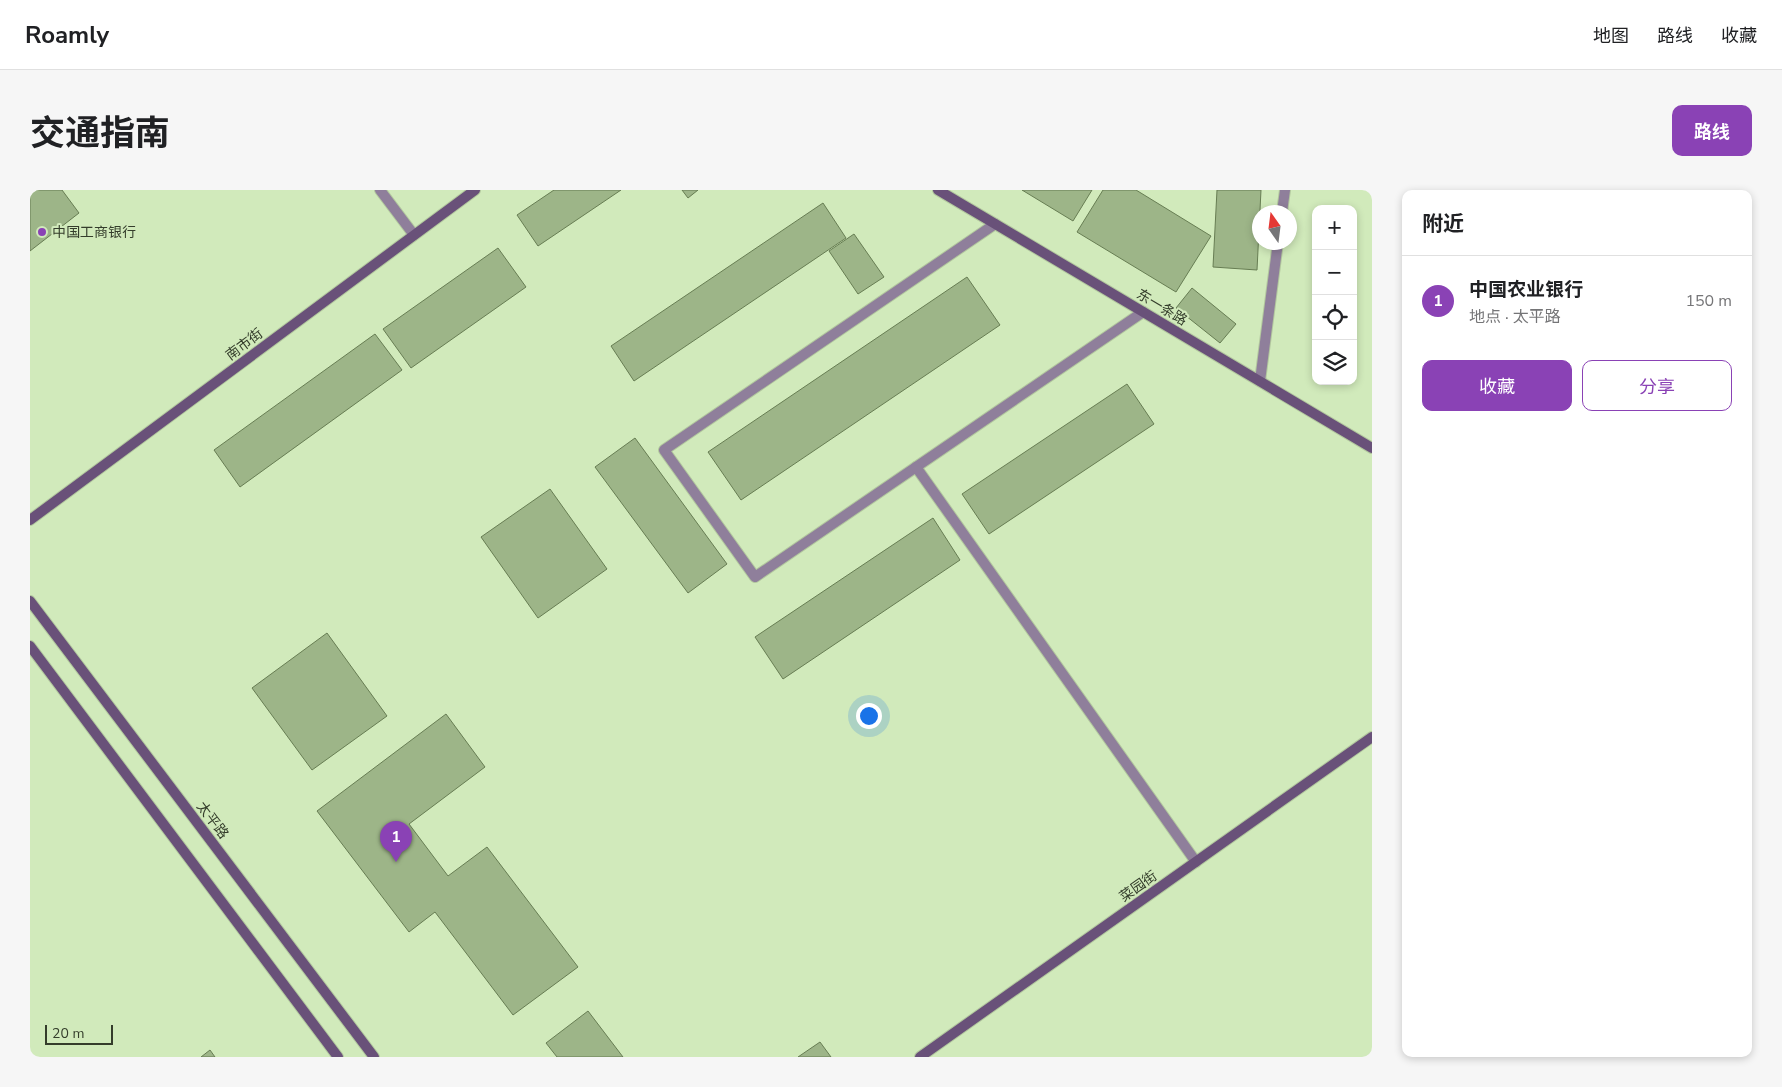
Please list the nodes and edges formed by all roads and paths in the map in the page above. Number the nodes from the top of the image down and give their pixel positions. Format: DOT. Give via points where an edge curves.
graph roads {
  1 [pos="380,190"];
  2 [pos="475,190"];
  3 [pos="938,190"];
  4 [pos="1285,190"];
  5 [pos="1283,205"];
  6 [pos="995,224"];
  7 [pos="414,235"];
  8 [pos="1277,250"];
  9 [pos="1143,312"];
  10 [pos="1260,381"];
  11 [pos="1372,448"];
  12 [pos="916,467"];
  13 [pos="30,520"];
  14 [pos="30,600"];
  15 [pos="30,646"];
  16 [pos="1372,738"];
  17 [pos="1196,862"];
  18 [pos="338,1057"];
  19 [pos="374,1057"];
  20 [pos="920,1057"];
  1 -- 7 [label="street"];
  2 -- 7 [label="street, 南市街"];
  3 -- 6 [label="street, 东一条路"];
  4 -- 5 [label="street"];
  6 -- 9 [label="street, 东一条路"];
  6 -- 12 [label="street" via="664,450 755,577"];
  7 -- 13 [label="street, 南市街"];
  8 -- 10 [label="street"];
  9 -- 10 [label="street, 东一条路"];
  9 -- 12 [label="street"];
  10 -- 11 [label="street, 东一条路"];
  12 -- 17 [label="street"];
  14 -- 19 [label="street, 太平路"];
  15 -- 18 [label="street"];
  16 -- 17 [label="street, 菜园街"];
  17 -- 20 [label="street, 菜园街"];
}
